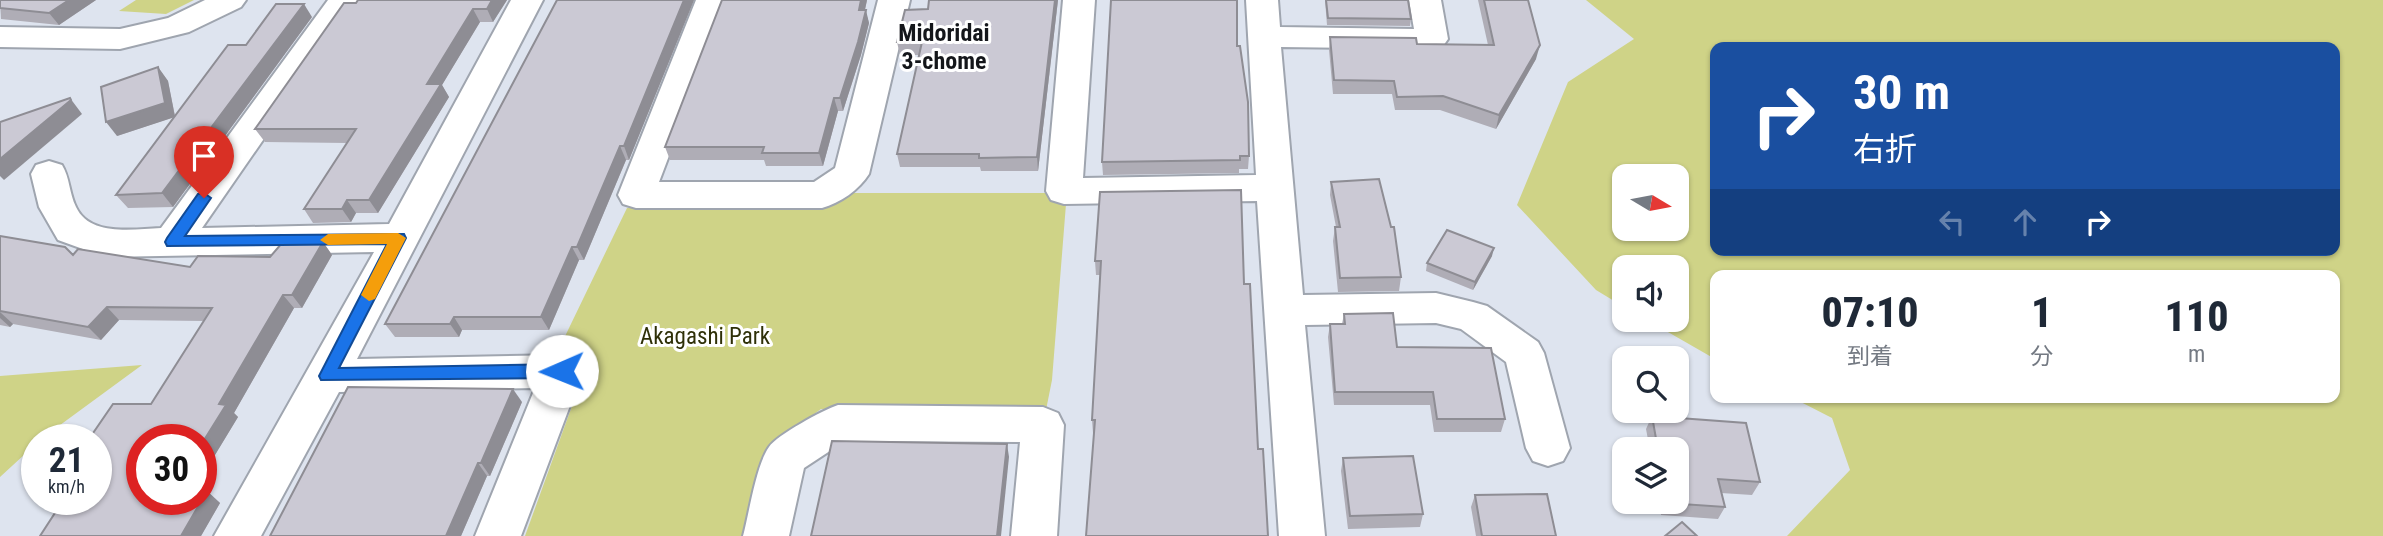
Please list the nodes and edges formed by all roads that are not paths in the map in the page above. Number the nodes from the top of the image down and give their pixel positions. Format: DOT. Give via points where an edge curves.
graph roads {
  1 [pos="230,0"];
  2 [pos="344,0"];
  3 [pos="527,0"];
  4 [pos="712,0"];
  5 [pos="894,0"];
  6 [pos="1079,0"];
  7 [pos="1262,0"];
  8 [pos="1425,0"];
  9 [pos="0,37"];
  10 [pos="1264,37"];
  11 [pos="49,174"];
  12 [pos="1273,188"];
  13 [pos="398,238"];
  14 [pos="172,242"];
  15 [pos="1286,310"];
  16 [pos="327,376"];
  17 [pos="1548,448"];
  18 [pos="237,536"];
  19 [pos="498,536"];
  20 [pos="766,536"];
  21 [pos="1034,536"];
  22 [pos="1302,536"];
  1 -- 9 [label="street" via="178,25 120,39"];
  2 -- 14 [label="street"];
  3 -- 13 [label="street"];
  4 -- 5 [label="street" via="636,195 822,195 851,174"];
  6 -- 12 [label="street" via="1064,191"];
  7 -- 10 [label="street"];
  8 -- 10 [label="street" via="1432,39"];
  10 -- 12 [label="street"];
  11 -- 14 [label="street" via="57,207 71,230 105,243"];
  12 -- 15 [label="street"];
  13 -- 14 [label="street"];
  13 -- 16 [label="street"];
  15 -- 17 [label="street" via="1436,308 1473,317 1524,354"];
  15 -- 22 [label="street"];
  16 -- 18 [label="street"];
  16 -- 19 [label="street" via="562,371"];
  20 -- 21 [label="street" via="785,458 838,423 1043,425"];
}
